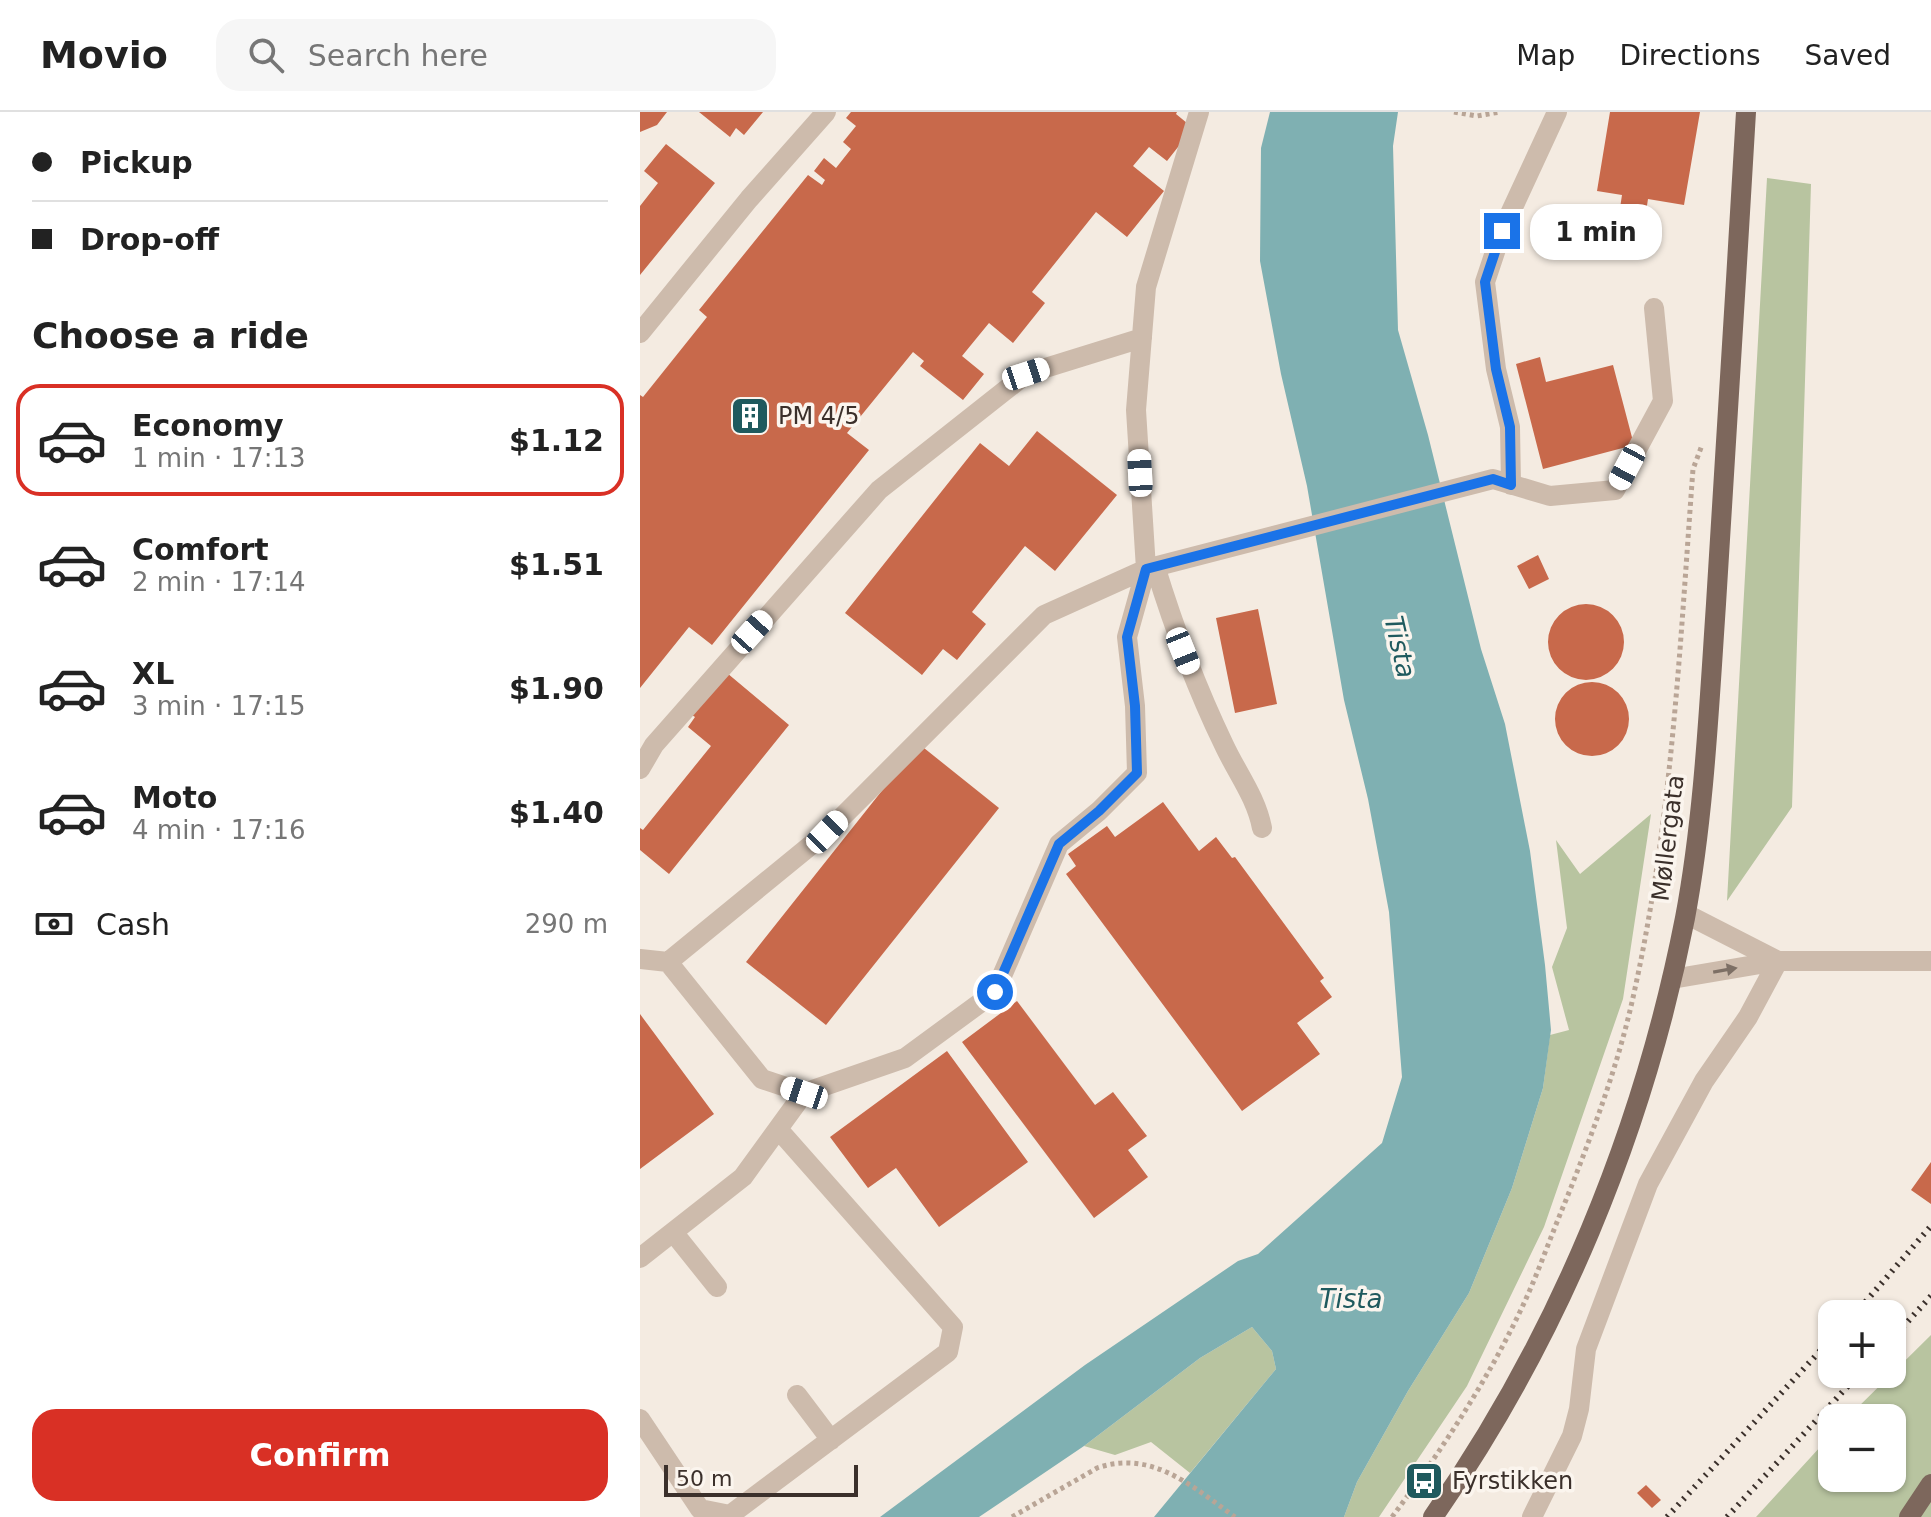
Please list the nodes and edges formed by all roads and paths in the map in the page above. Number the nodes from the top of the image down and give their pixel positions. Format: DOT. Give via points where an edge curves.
graph roads {
  1 [pos="826,112"];
  2 [pos="1199,112"];
  3 [pos="1454,112"];
  4 [pos="1500,112"];
  5 [pos="1557,112"];
  6 [pos="1746,112"];
  7 [pos="1654,308"];
  8 [pos="640,333"];
  9 [pos="1142,338"];
  10 [pos="1703,441"];
  11 [pos="1502,482"];
  12 [pos="1150,567"];
  13 [pos="640,769"];
  14 [pos="1262,828"];
  15 [pos="1686,914"];
  16 [pos="640,959"];
  17 [pos="1778,961"];
  18 [pos="1931,961"];
  19 [pos="668,962"];
  20 [pos="1672,979"];
  21 [pos="804,1093"];
  22 [pos="778,1129"];
  23 [pos="673,1232"];
  24 [pos="640,1258"];
  25 [pos="717,1287"];
  26 [pos="797,1395"];
  27 [pos="640,1419"];
  28 [pos="831,1440"];
  29 [pos="1931,1484"];
  30 [pos="1012,1517"];
  31 [pos="1235,1517"];
  32 [pos="1392,1517"];
  33 [pos="1433,1517"];
  34 [pos="1532,1517"];
  35 [pos="1909,1517"];
  1 -- 8 [label="street"];
  2 -- 9 [label="street" via="1146,287"];
  3 -- 4 [label="path"];
  5 -- 11 [label="street" via="1502,231 1485,282 1510,427"];
  6 -- 15 [label="main road, Møllergata" via="1708,726"];
  7 -- 11 [label="street" via="1663,401 1615,490 1550,496"];
  9 -- 12 [label="street" via="1136,410"];
  9 -- 13 [label="street" via="1026,374 879,490 654,745"];
  10 -- 32 [label="path" via="1693,469 1657,874 1634,995 1596,1125 1525,1301 1481,1385"];
  11 -- 12 [label="street"];
  12 -- 14 [label="street" via="1224,747 1258,807"];
  12 -- 19 [label="street" via="1044,615 827,832"];
  12 -- 21 [label="street" via="1127,637 1137,773 1059,844 995,992 905,1058"];
  15 -- 17 [label="street"];
  15 -- 20 [label="main road, Møllergata"];
  16 -- 19 [label="street"];
  17 -- 18 [label="street"];
  20 -- 17 [label="street, one-way"];
  17 -- 34 [label="street" via="1648,1184 1586,1349 1572,1436"];
  19 -- 21 [label="street" via="762,1079"];
  20 -- 33 [label="main road, Møllergata" via="1630,1126 1583,1247 1513,1390"];
  21 -- 22 [label="street"];
  22 -- 23 [label="street" via="743,1177"];
  22 -- 28 [label="street" via="953,1327 948,1352"];
  23 -- 24 [label="street"];
  23 -- 25 [label="street"];
  26 -- 28 [label="street"];
  27 -- 28 [label="street" via="700,1509 730,1515"];
  29 -- 35 [label="main road"];
  30 -- 31 [label="path" via="1108,1464 1174,1473"];
}
